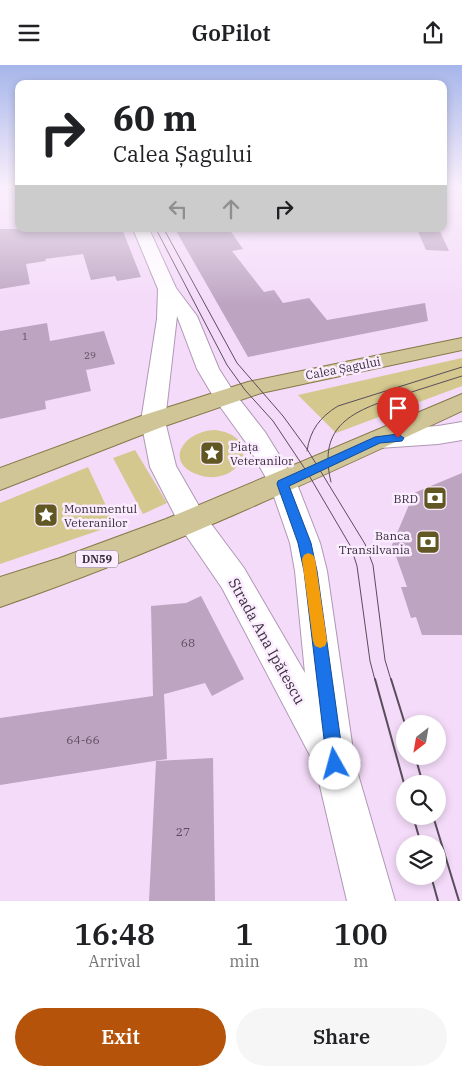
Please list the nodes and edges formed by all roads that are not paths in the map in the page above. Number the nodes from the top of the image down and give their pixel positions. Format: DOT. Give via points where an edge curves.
graph roads {
  1 [pos="142,232"];
  2 [pos="167,289"];
  3 [pos="462,344"];
  4 [pos="224,396"];
  5 [pos="462,402"];
  6 [pos="153,421"];
  7 [pos="462,431"];
  8 [pos="379,439"];
  9 [pos="0,479"];
  10 [pos="282,484"];
  11 [pos="193,522"];
  12 [pos="0,592"];
  13 [pos="335,764"];
  14 [pos="371,901"];
  1 -- 2 [label="street"];
  2 -- 4 [label="street" via="187,316 208,369"];
  2 -- 6 [label="street" via="167,319"];
  3 -- 4 [label="main road, Calea Șagului" via="288,379"];
  4 -- 6 [label="main road"];
  4 -- 10 [label="street" via="256,437"];
  5 -- 8 [label="main road, DN59"];
  6 -- 9 [label="main road"];
  6 -- 11 [label="street" via="163,467"];
  7 -- 8 [label="street"];
  8 -- 10 [label="main road, DN59"];
  10 -- 11 [label="main road, DN59"];
  10 -- 13 [label="street, Strada Ana Ipătescu" via="305,543 311,571"];
  11 -- 12 [label="main road, DN59"];
  11 -- 13 [label="street, Strada Ana Ipătescu" via="232,578"];
  13 -- 14 [label="street, Strada Ana Ipătescu"];
}
